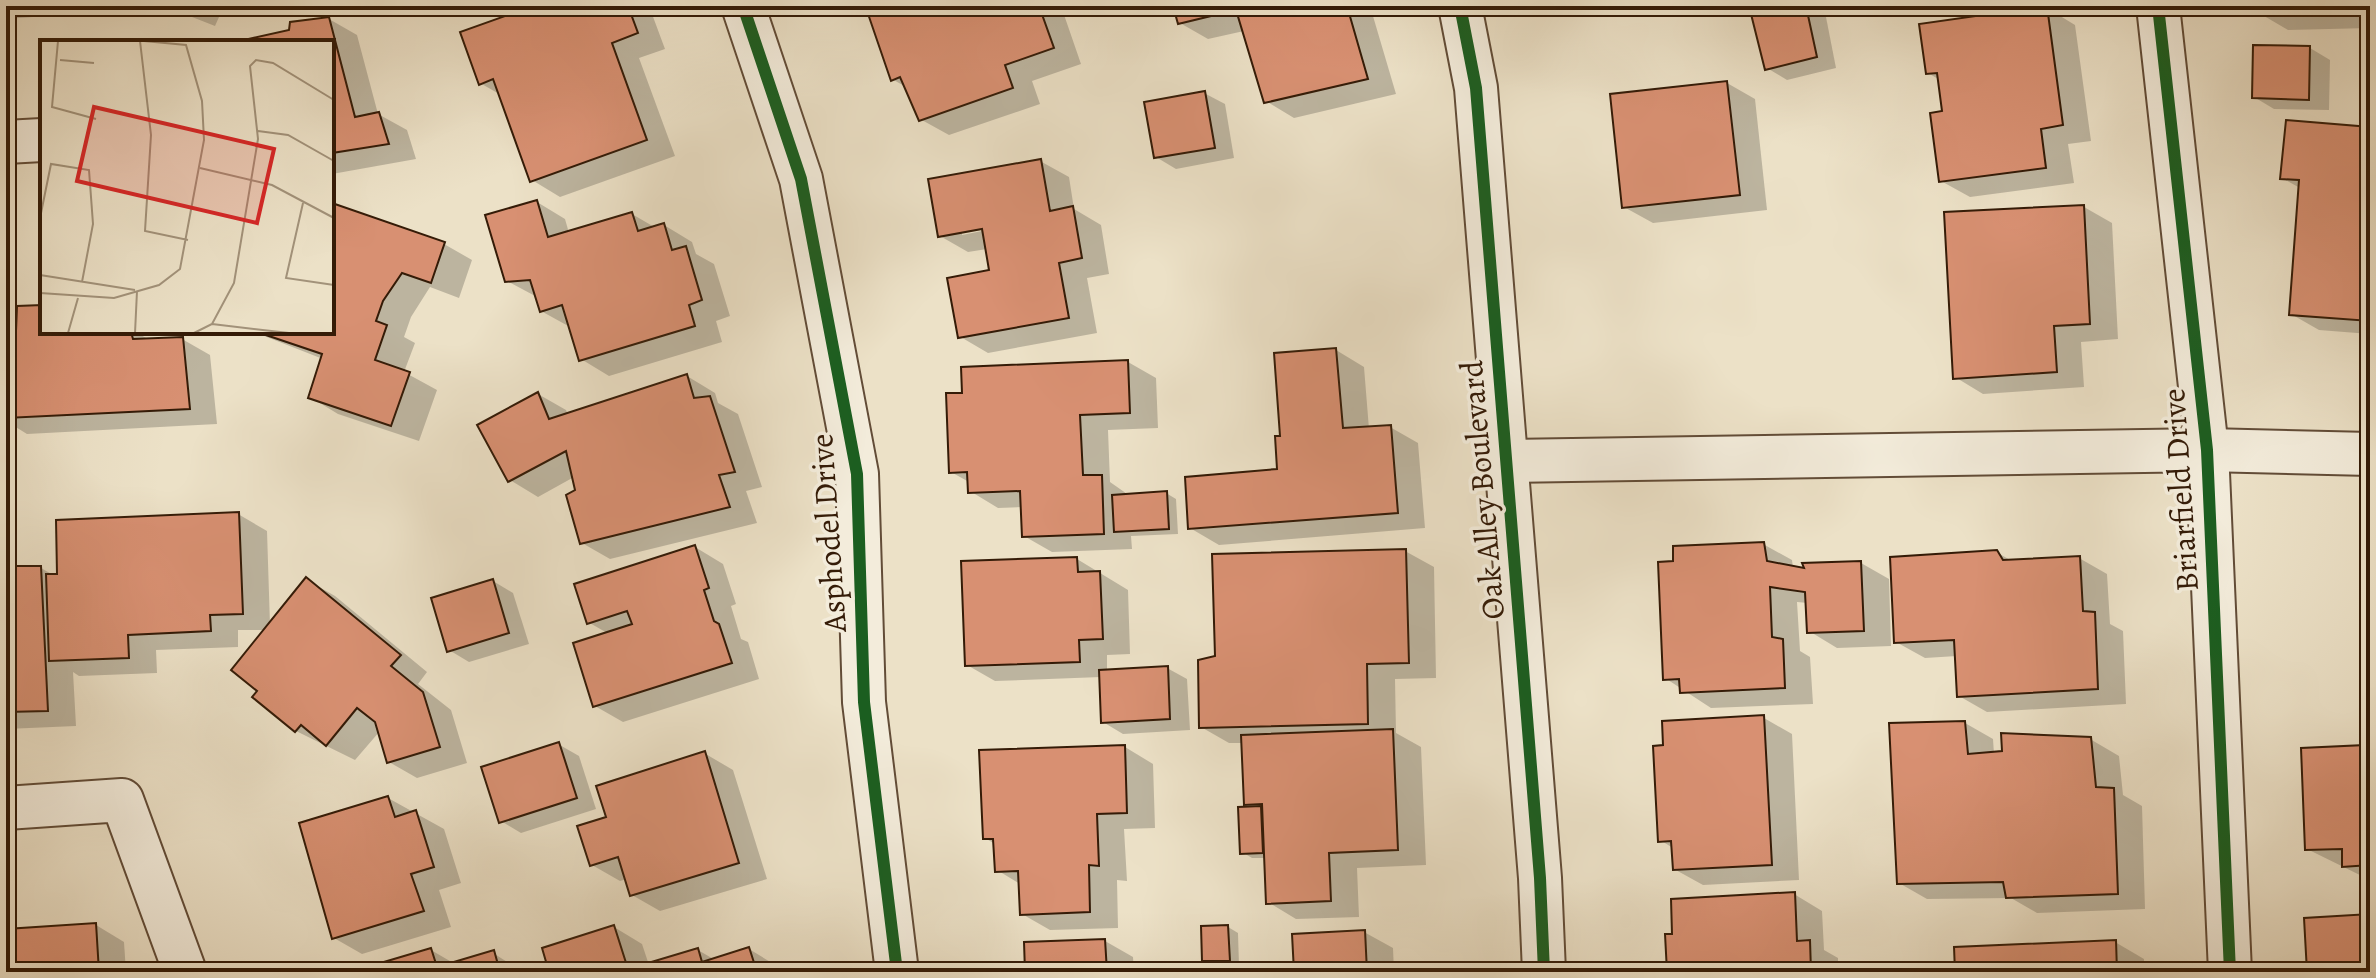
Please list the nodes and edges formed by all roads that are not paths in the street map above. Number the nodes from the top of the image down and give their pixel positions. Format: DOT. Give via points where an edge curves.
graph roads {
  1 [pos="743,6"];
  2 [pos="1460,6"];
  3 [pos="2158,6"];
  4 [pos="40,140"];
  5 [pos="6,142"];
  6 [pos="2207,450"];
  7 [pos="2370,454"];
  8 [pos="1505,461"];
  9 [pos="6,808"];
  10 [pos="185,972"];
  11 [pos="897,972"];
  12 [pos="1544,972"];
  13 [pos="2230,972"];
  1 -- 11 [label="street, Asphodel Drive" via="801,179 857,474 864,702"];
  2 -- 8 [label="street, Oak Alley Boulevard" via="1476,88"];
  3 -- 6 [label="street, Briarfield Drive"];
  4 -- 5 [label="street"];
  6 -- 7 [label="street"];
  6 -- 8 [label="street"];
  6 -- 13 [label="street, Briarfield Drive"];
  8 -- 12 [label="street, Oak Alley Boulevard"];
  9 -- 10 [label="street" via="122,800"];
}
